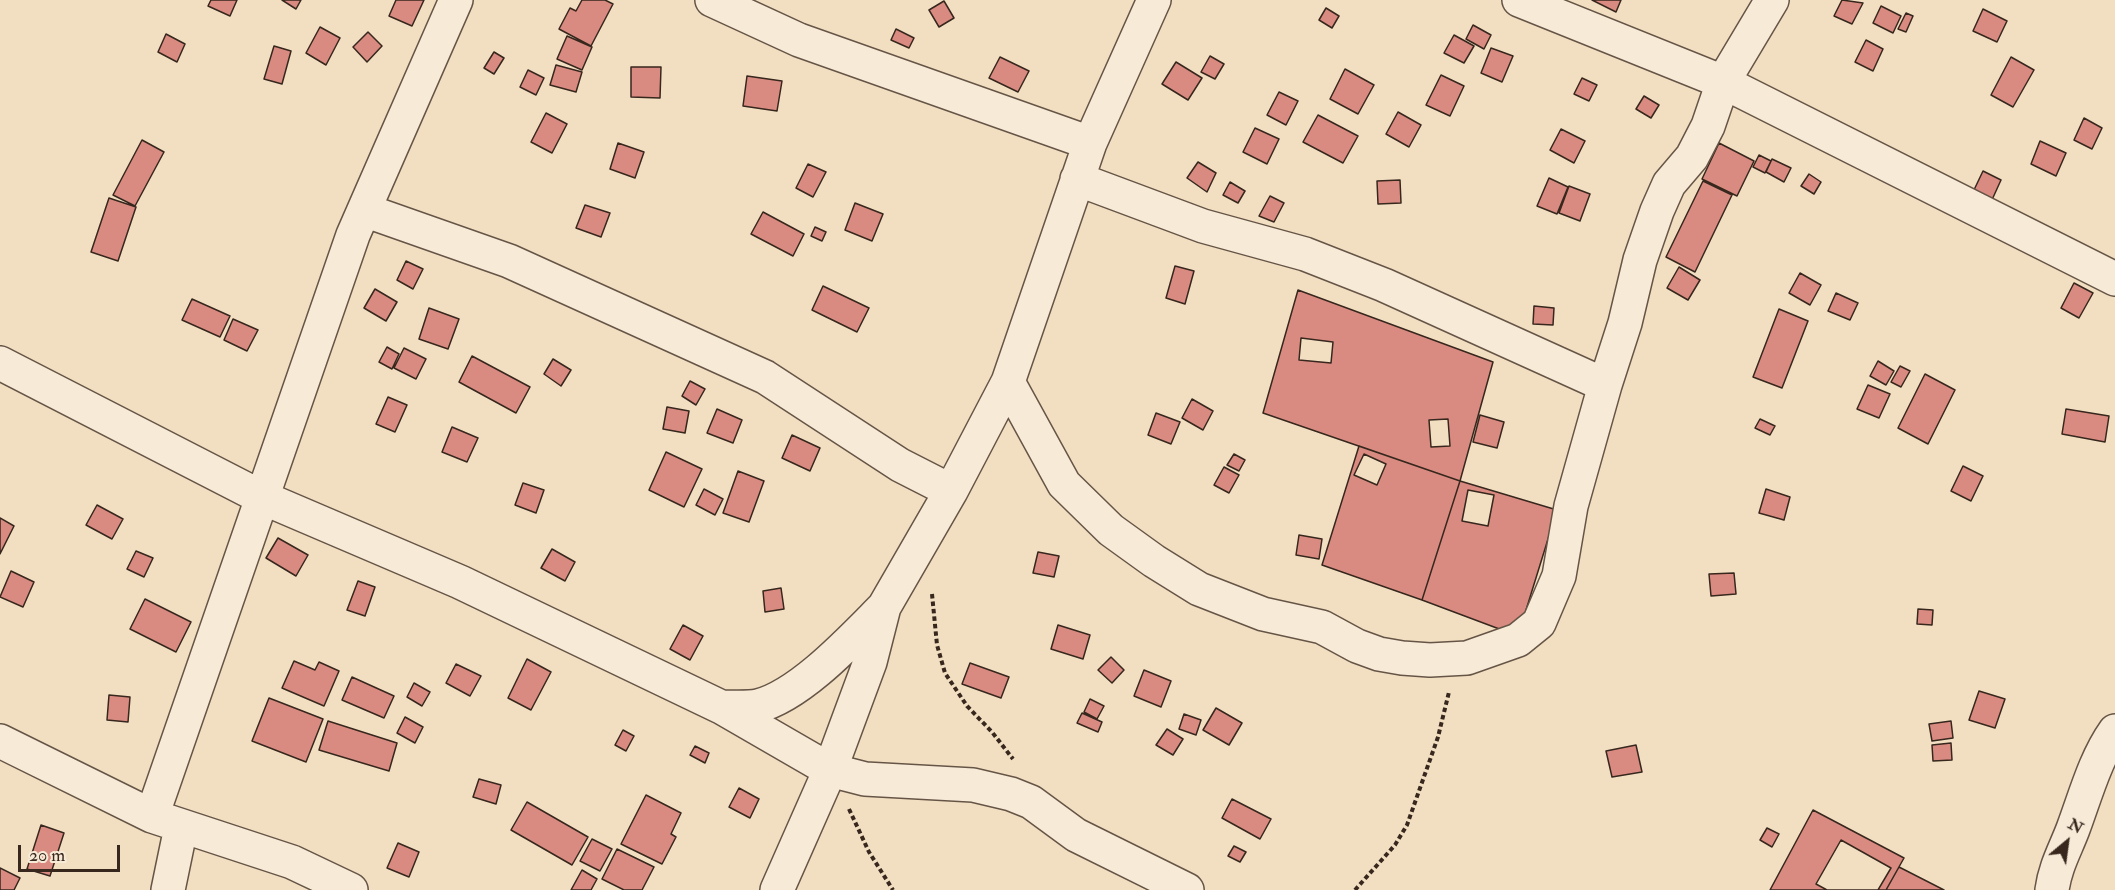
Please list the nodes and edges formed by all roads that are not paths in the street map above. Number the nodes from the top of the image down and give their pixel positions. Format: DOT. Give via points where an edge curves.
graph roads {
  1 [pos="456,0"];
  2 [pos="712,0"];
  3 [pos="1154,0"];
  4 [pos="1519,0"];
  5 [pos="1772,0"];
  6 [pos="1723,82"];
  7 [pos="1090,143"];
  8 [pos="1077,179"];
  9 [pos="364,210"];
  10 [pos="2115,279"];
  11 [pos="0,363"];
  12 [pos="1008,382"];
  13 [pos="1605,385"];
  14 [pos="951,491"];
  15 [pos="261,497"];
  16 [pos="884,607"];
  17 [pos="722,707"];
  18 [pos="2115,731"];
  19 [pos="0,741"];
  20 [pos="830,770"];
  21 [pos="152,816"];
  22 [pos="180,832"];
  23 [pos="168,890"];
  24 [pos="351,890"];
  25 [pos="777,890"];
  26 [pos="1187,890"];
  27 [pos="2052,890"];
  1 -- 9 [label="street"];
  2 -- 7 [label="street" via="799,40"];
  3 -- 7 [label="street"];
  4 -- 6 [label="street"];
  5 -- 6 [label="street"];
  6 -- 10 [label="street"];
  6 -- 13 [label="street" via="1708,126 1692,157 1669,184 1657,211"];
  7 -- 8 [label="street"];
  8 -- 12 [label="street"];
  8 -- 13 [label="street" via="1203,226 1315,258"];
  9 -- 14 [label="street" via="509,261 765,377 900,465"];
  9 -- 15 [label="street"];
  11 -- 15 [label="street"];
  12 -- 13 [label="street" via="1064,484 1111,530 1154,561 1199,589 1263,614 1322,627 1379,654 1430,660 1467,658 1518,640 1539,623 1559,576 1571,506"];
  12 -- 14 [label="street"];
  14 -- 16 [label="street"];
  15 -- 17 [label="street" via="460,582"];
  15 -- 21 [label="street"];
  16 -- 17 [label="street" via="834,657 784,694 758,706"];
  16 -- 20 [label="street" via="870,662"];
  17 -- 20 [label="street"];
  18 -- 27 [label="street" via="2055,868"];
  19 -- 21 [label="street"];
  20 -- 25 [label="street"];
  20 -- 26 [label="street" via="876,780 973,784 1011,794 1031,802 1076,835"];
  21 -- 24 [label="street" via="292,862"];
  22 -- 23 [label="street"];
}
